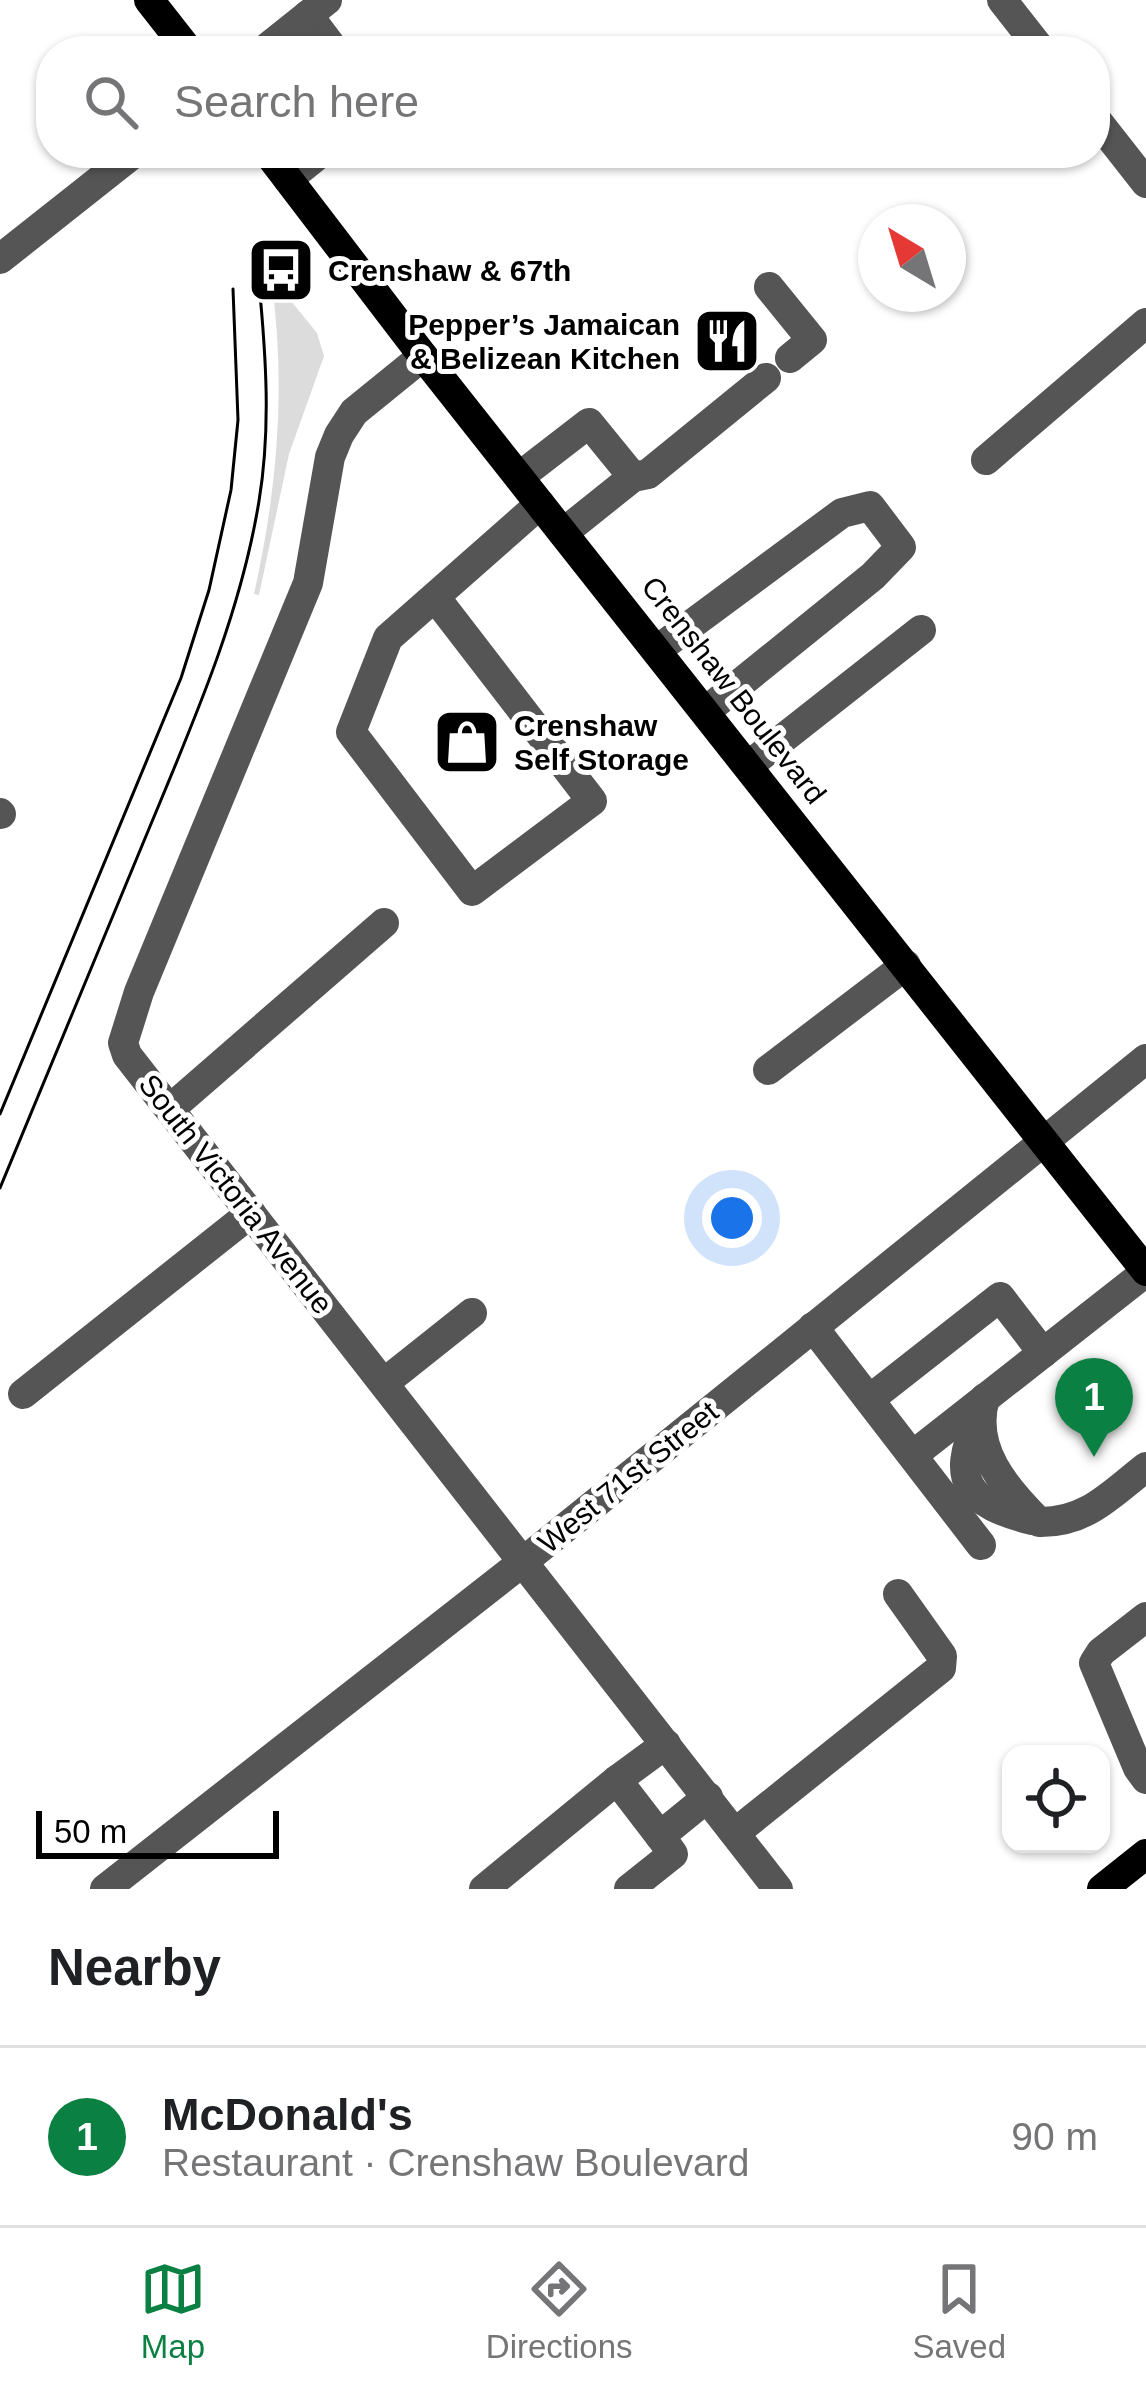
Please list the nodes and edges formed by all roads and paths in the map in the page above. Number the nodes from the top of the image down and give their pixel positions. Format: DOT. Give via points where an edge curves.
graph roads {
  1 [pos="1003,0"];
  2 [pos="156,2"];
  3 [pos="318,8"];
  4 [pos="179,36"];
  5 [pos="282,36"];
  6 [pos="329,36"];
  7 [pos="1031,36"];
  8 [pos="1110,137"];
  9 [pos="115,168"];
  10 [pos="280,168"];
  11 [pos="302,168"];
  12 [pos="288,179"];
  13 [pos="1146,183"];
  14 [pos="0,259"];
  15 [pos="769,287"];
  16 [pos="1146,323"];
  17 [pos="423,356"];
  18 [pos="986,460"];
  19 [pos="519,477"];
  20 [pos="633,477"];
  21 [pos="540,504"];
  22 [pos="563,533"];
  23 [pos="435,597"];
  24 [pos="921,630"];
  25 [pos="657,650"];
  26 [pos="706,711"];
  27 [pos="748,766"];
  28 [pos="385,923"];
  29 [pos="906,965"];
  30 [pos="1146,1059"];
  31 [pos="767,1070"];
  32 [pos="170,1109"];
  33 [pos="1044,1140"];
  34 [pos="251,1213"];
  35 [pos="1146,1271"];
  36 [pos="472,1312"];
  37 [pos="813,1327"];
  38 [pos="1043,1353"];
  39 [pos="384,1382"];
  40 [pos="23,1394"];
  41 [pos="870,1399"];
  42 [pos="982,1409"];
  43 [pos="914,1455"];
  44 [pos="1146,1467"];
  45 [pos="981,1545"];
  46 [pos="524,1561"];
  47 [pos="898,1594"];
  48 [pos="1146,1617"];
  49 [pos="666,1744"];
  50 [pos="1146,1779"];
  51 [pos="617,1780"];
  52 [pos="708,1797"];
  53 [pos="735,1833"];
  54 [pos="659,1836"];
  55 [pos="1146,1854"];
  56 [pos="105,1889"];
  57 [pos="484,1889"];
  58 [pos="629,1889"];
  59 [pos="778,1889"];
  60 [pos="1102,1889"];
  1 -- 7 [label="street"];
  2 -- 4 [label="main road"];
  3 -- 5 [label="street"];
  3 -- 6 [label="street"];
  8 -- 13 [label="street"];
  9 -- 14 [label="street"];
  10 -- 12 [label="main road, Crenshaw Boulevard"];
  11 -- 12 [label="street"];
  12 -- 17 [label="main road, Crenshaw Boulevard"];
  15 -- 20 [label="street" via="812,340 648,474"];
  16 -- 18 [label="street"];
  17 -- 19 [label="main road, Crenshaw Boulevard"];
  17 -- 32 [label="street, South Victoria Avenue" via="354,412 339,435 308,583 129,1021 127,1055"];
  19 -- 20 [label="street" via="590,423"];
  19 -- 21 [label="main road, Crenshaw Boulevard"];
  20 -- 22 [label="street"];
  21 -- 22 [label="main road, Crenshaw Boulevard"];
  21 -- 23 [label="street"];
  22 -- 25 [label="main road, Crenshaw Boulevard"];
  23 -- 23 [label="street" via="388,638 351,732 472,891 592,800"];
  24 -- 27 [label="street"];
  25 -- 26 [label="main road, Crenshaw Boulevard"];
  25 -- 26 [label="street" via="842,513 870,506 901,547"];
  26 -- 27 [label="main road, Crenshaw Boulevard"];
  27 -- 29 [label="main road, Crenshaw Boulevard"];
  28 -- 32 [label="street"];
  29 -- 31 [label="street"];
  29 -- 33 [label="main road, Crenshaw Boulevard"];
  30 -- 33 [label="street, West 71st Street"];
  32 -- 34 [label="street, South Victoria Avenue"];
  33 -- 35 [label="main road, Crenshaw Boulevard"];
  33 -- 37 [label="street, West 71st Street"];
  34 -- 39 [label="street, South Victoria Avenue"];
  34 -- 40 [label="street"];
  35 -- 38 [label="street"];
  36 -- 39 [label="street"];
  37 -- 41 [label="street"];
  37 -- 46 [label="street, West 71st Street"];
  38 -- 41 [label="street" via="1000,1297"];
  38 -- 42 [label="street"];
  39 -- 46 [label="street, South Victoria Avenue"];
  41 -- 43 [label="street"];
  42 -- 43 [label="street"];
  42 -- 44 [label="street" via="981,1442 1011,1494 1039,1522 1067,1522"];
  43 -- 45 [label="street"];
  46 -- 49 [label="street, South Victoria Avenue"];
  46 -- 56 [label="street, West 71st Street"];
  47 -- 53 [label="street" via="943,1656 941,1668"];
  48 -- 50 [label="street" via="1094,1663"];
  49 -- 51 [label="street"];
  49 -- 52 [label="street, South Victoria Avenue"];
  51 -- 54 [label="street"];
  51 -- 57 [label="street"];
  52 -- 53 [label="street, South Victoria Avenue"];
  52 -- 54 [label="street"];
  53 -- 59 [label="street, South Victoria Avenue"];
  54 -- 58 [label="street" via="673,1854"];
  55 -- 60 [label="main road"];
}
